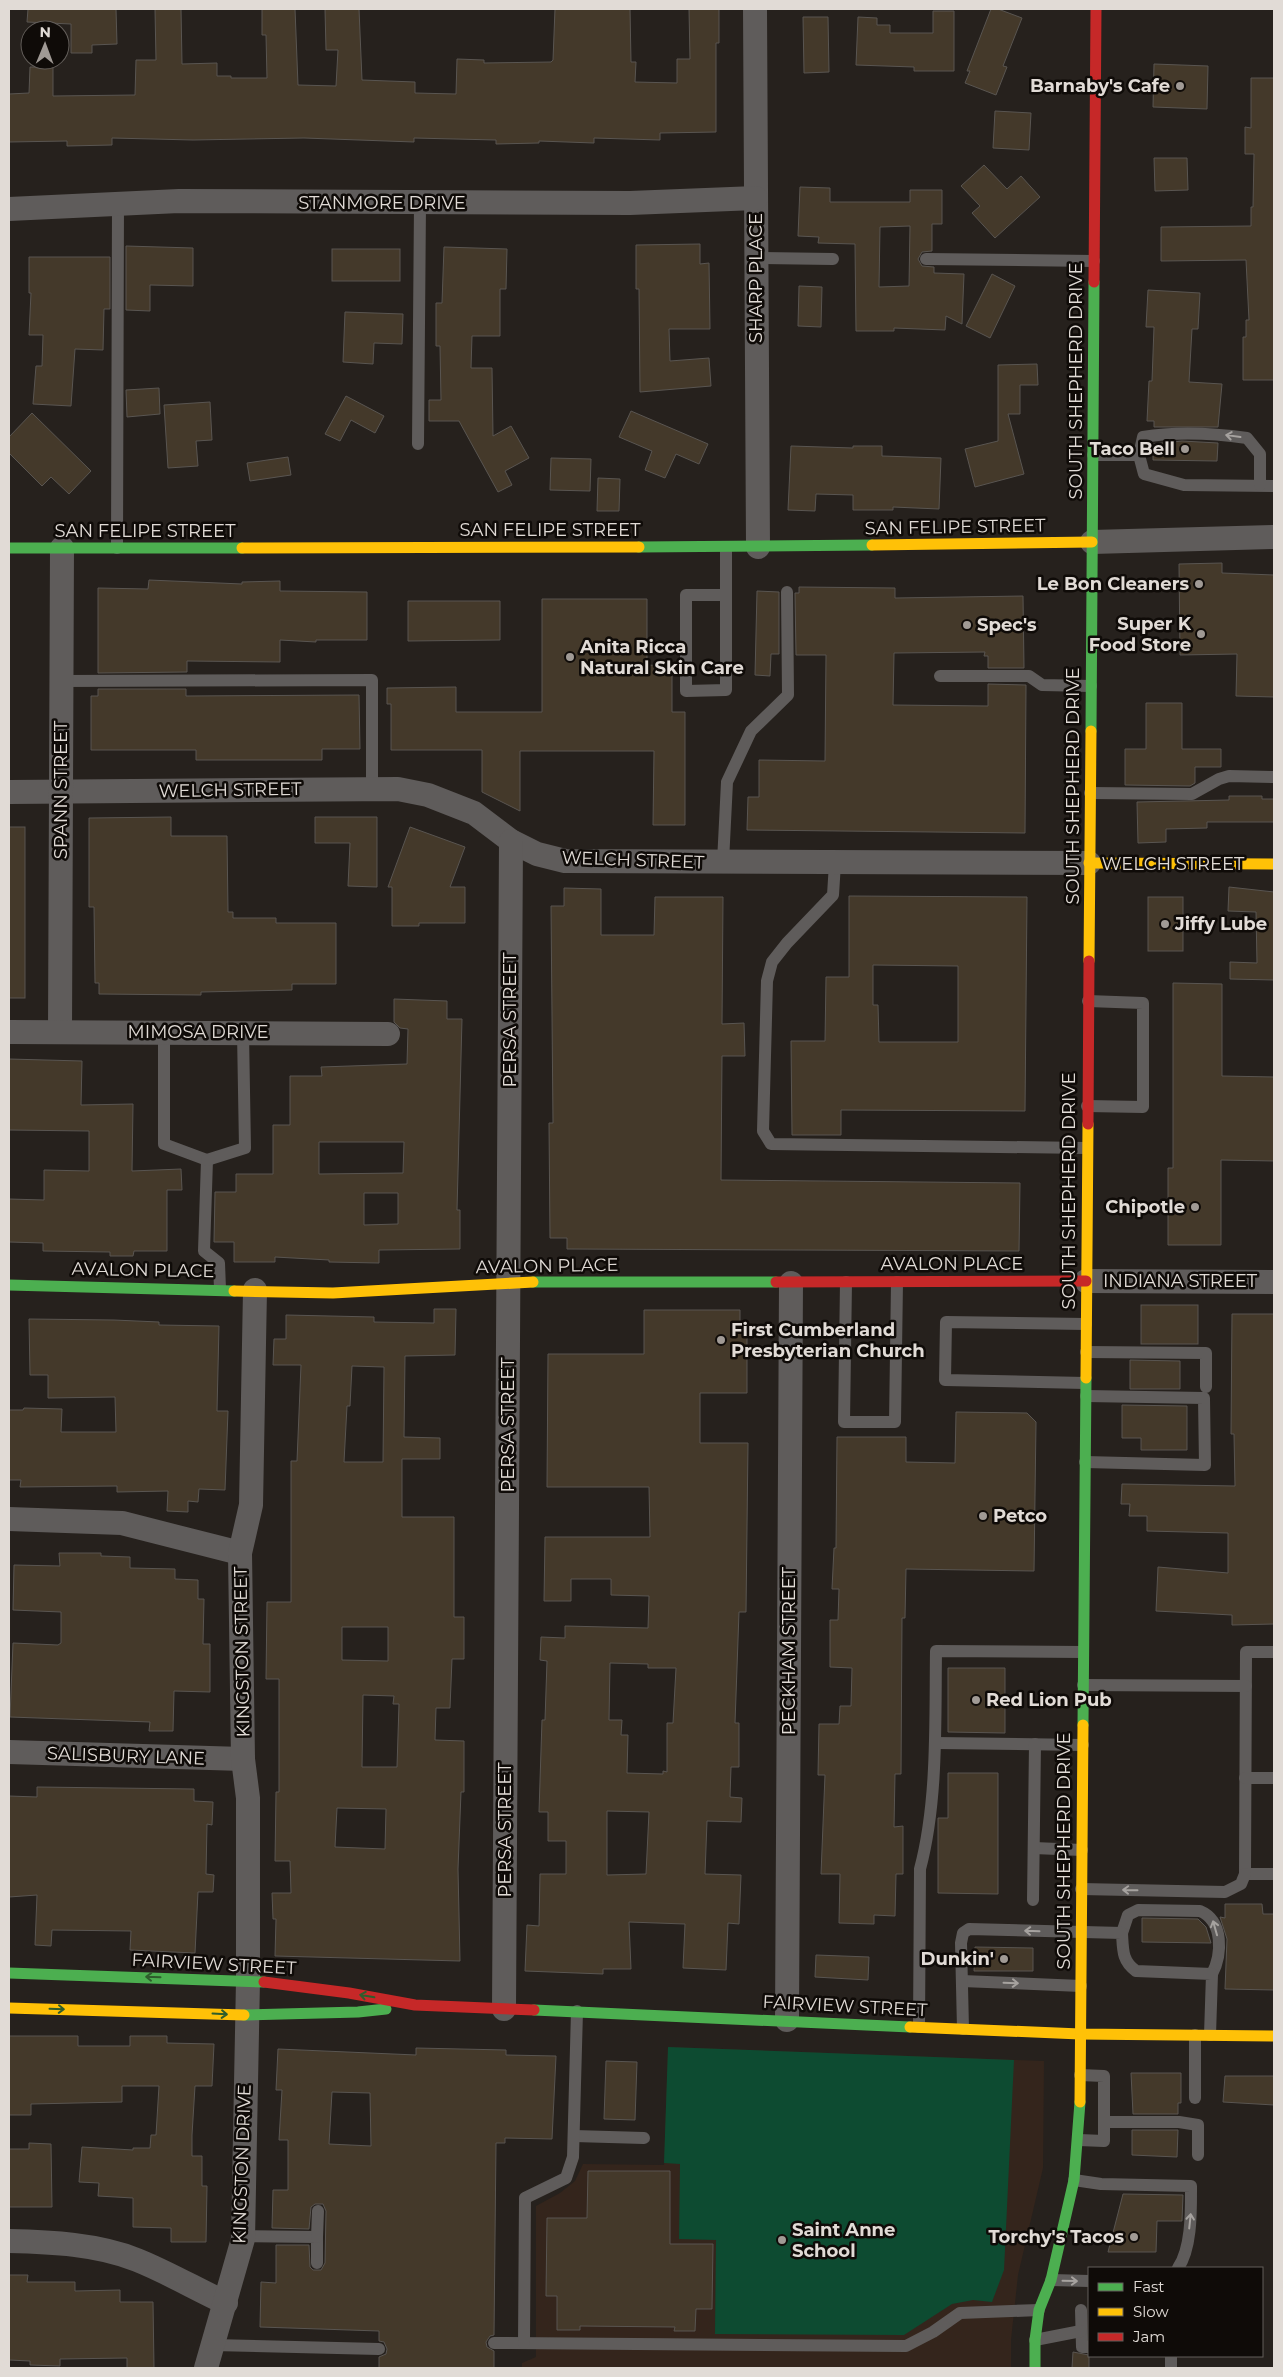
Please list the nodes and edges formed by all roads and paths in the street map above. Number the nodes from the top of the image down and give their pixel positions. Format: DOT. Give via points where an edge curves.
graph roads {
  1 [pos="755,9"];
  2 [pos="1096,9"];
  3 [pos="756,198"];
  4 [pos="118,203"];
  5 [pos="420,204"];
  6 [pos="9,209"];
  7 [pos="756,258"];
  8 [pos="833,259"];
  9 [pos="926,259"];
  10 [pos="1094,261"];
  11 [pos="418,444"];
  12 [pos="1093,455"];
  13 [pos="1139,455"];
  14 [pos="1260,485"];
  15 [pos="1274,486"];
  16 [pos="1274,537"];
  17 [pos="1092,542"];
  18 [pos="758,547"];
  19 [pos="9,548"];
  20 [pos="62,548"];
  21 [pos="117,548"];
  22 [pos="726,548"];
  23 [pos="787,592"];
  24 [pos="726,595"];
  25 [pos="940,676"];
  26 [pos="62,681"];
  27 [pos="1091,686"];
  28 [pos="1274,776"];
  29 [pos="372,788"];
  30 [pos="9,792"];
  31 [pos="61,792"];
  32 [pos="1090,793"];
  33 [pos="511,841"];
  34 [pos="723,862"];
  35 [pos="835,863"];
  36 [pos="1089,863"];
  37 [pos="1274,864"];
  38 [pos="1088,1001"];
  39 [pos="60,1031"];
  40 [pos="9,1032"];
  41 [pos="164,1032"];
  42 [pos="243,1033"];
  43 [pos="388,1034"];
  44 [pos="1088,1106"];
  45 [pos="1087,1148"];
  46 [pos="207,1160"];
  47 [pos="1086,1281"];
  48 [pos="509,1282"];
  49 [pos="846,1282"];
  50 [pos="897,1282"];
  51 [pos="1274,1282"];
  52 [pos="791,1283"];
  53 [pos="9,1285"];
  54 [pos="220,1289"];
  55 [pos="255,1290"];
  56 [pos="1086,1324"];
  57 [pos="1086,1352"];
  58 [pos="1085,1383"];
  59 [pos="1206,1387"];
  60 [pos="1086,1396"];
  61 [pos="1084,1462"];
  62 [pos="9,1520"];
  63 [pos="240,1554"];
  64 [pos="1083,1652"];
  65 [pos="1274,1652"];
  66 [pos="1083,1685"];
  67 [pos="1246,1686"];
  68 [pos="935,1743"];
  69 [pos="1035,1744"];
  70 [pos="1082,1745"];
  71 [pos="9,1752"];
  72 [pos="243,1759"];
  73 [pos="1245,1778"];
  74 [pos="1274,1778"];
  75 [pos="1034,1848"];
  76 [pos="1082,1850"];
  77 [pos="1245,1874"];
  78 [pos="1274,1874"];
  79 [pos="1081,1888"];
  80 [pos="1033,1900"];
  81 [pos="1081,1932"];
  82 [pos="1122,1933"];
  83 [pos="9,1973"];
  84 [pos="1212,1974"];
  85 [pos="248,1980"];
  86 [pos="962,1981"];
  87 [pos="1081,1986"];
  88 [pos="415,2005"];
  89 [pos="9,2008"];
  90 [pos="504,2009"];
  91 [pos="577,2011"];
  92 [pos="247,2015"];
  93 [pos="787,2020"];
  94 [pos="919,2027"];
  95 [pos="963,2029"];
  96 [pos="1080,2034"];
  97 [pos="1195,2035"];
  98 [pos="1210,2035"];
  99 [pos="1274,2036"];
  100 [pos="1080,2076"];
  101 [pos="1195,2098"];
  102 [pos="1104,2122"];
  103 [pos="574,2136"];
  104 [pos="644,2138"];
  105 [pos="1079,2140"];
  106 [pos="1198,2155"];
  107 [pos="1074,2180"];
  108 [pos="318,2211"];
  109 [pos="243,2236"];
  110 [pos="317,2237"];
  111 [pos="9,2241"];
  112 [pos="317,2263"];
  113 [pos="1179,2267"];
  114 [pos="1051,2280"];
  115 [pos="1088,2281"];
  116 [pos="226,2303"];
  117 [pos="1039,2310"];
  118 [pos="1081,2310"];
  119 [pos="1082,2331"];
  120 [pos="1035,2340"];
  121 [pos="494,2343"];
  122 [pos="524,2344"];
  123 [pos="213,2345"];
  124 [pos="1088,2347"];
  125 [pos="379,2349"];
  126 [pos="206,2368"];
  127 [pos="1036,2368"];
  1 -- 3 [label="street, SHARP PLACE"];
  2 -- 10 [label="street, SOUTH SHEPHERD DRIVE"];
  3 -- 5 [label="street, STANMORE DRIVE" via="630,203"];
  3 -- 7 [label="street, SHARP PLACE"];
  4 -- 5 [label="street, STANMORE DRIVE"];
  4 -- 6 [label="street, STANMORE DRIVE"];
  4 -- 21 [label="lane"];
  5 -- 11 [label="lane"];
  7 -- 8 [label="lane"];
  7 -- 18 [label="street, SHARP PLACE"];
  9 -- 10 [label="lane"];
  10 -- 12 [label="street, SOUTH SHEPHERD DRIVE"];
  12 -- 13 [label="lane"];
  12 -- 17 [label="street, SOUTH SHEPHERD DRIVE"];
  13 -- 14 [label="lane" via="1144,474 1184,485"];
  14 -- 13 [label="lane, one-way" via="1260,454 1247,438 1219,434 1143,437"];
  14 -- 15 [label="lane"];
  16 -- 17 [label="street"];
  17 -- 18 [label="street, SAN FELIPE STREET"];
  17 -- 27 [label="street, SOUTH SHEPHERD DRIVE"];
  18 -- 22 [label="street, SAN FELIPE STREET"];
  19 -- 20 [label="street, SAN FELIPE STREET"];
  20 -- 21 [label="street, SAN FELIPE STREET"];
  20 -- 26 [label="street, SPANN STREET"];
  21 -- 22 [label="street, SAN FELIPE STREET"];
  22 -- 24 [label="lane"];
  23 -- 34 [label="lane" via="788,695 752,731 727,782"];
  24 -- 24 [label="lane" via="686,595 686,691 726,690"];
  25 -- 27 [label="lane" via="1029,676 1042,686"];
  26 -- 29 [label="lane" via="372,680"];
  26 -- 31 [label="street, SPANN STREET"];
  27 -- 32 [label="street, SOUTH SHEPHERD DRIVE"];
  28 -- 32 [label="lane" via="1229,776 1192,794"];
  29 -- 31 [label="street, WELCH STREET"];
  29 -- 33 [label="street, WELCH STREET" via="428,795 474,813"];
  30 -- 31 [label="street, WELCH STREET"];
  31 -- 39 [label="street, SPANN STREET"];
  32 -- 36 [label="street, SOUTH SHEPHERD DRIVE"];
  33 -- 34 [label="street, WELCH STREET" via="537,854 565,861"];
  33 -- 48 [label="street, PERSA STREET"];
  34 -- 35 [label="street, WELCH STREET"];
  35 -- 36 [label="street, WELCH STREET"];
  35 -- 45 [label="lane" via="832,895 787,943 772,962 769,972 762,1131 772,1144"];
  36 -- 37 [label="street, WELCH STREET"];
  36 -- 38 [label="street, SOUTH SHEPHERD DRIVE"];
  38 -- 44 [label="street, SOUTH SHEPHERD DRIVE"];
  38 -- 44 [label="lane" via="1143,1003 1143,1107"];
  39 -- 40 [label="street, MIMOSA DRIVE"];
  39 -- 41 [label="street, MIMOSA DRIVE"];
  41 -- 42 [label="street, MIMOSA DRIVE"];
  41 -- 46 [label="lane" via="164,1144"];
  42 -- 43 [label="street, MIMOSA DRIVE"];
  42 -- 46 [label="lane" via="245,1148"];
  44 -- 45 [label="street, SOUTH SHEPHERD DRIVE"];
  45 -- 47 [label="street, SOUTH SHEPHERD DRIVE"];
  46 -- 54 [label="lane" via="204,1251 219,1264"];
  47 -- 50 [label="street, AVALON PLACE"];
  47 -- 51 [label="street, INDIANA STREET"];
  47 -- 56 [label="street, SOUTH SHEPHERD DRIVE"];
  48 -- 52 [label="street, AVALON PLACE"];
  48 -- 55 [label="street, AVALON PLACE" via="333,1293"];
  48 -- 90 [label="street, PERSA STREET"];
  49 -- 50 [label="street, AVALON PLACE"];
  49 -- 50 [label="lane" via="844,1422 896,1422"];
  49 -- 52 [label="street, AVALON PLACE"];
  52 -- 93 [label="street, PECKHAM STREET"];
  53 -- 54 [label="street, AVALON PLACE"];
  54 -- 55 [label="street, AVALON PLACE"];
  55 -- 63 [label="street, KINGSTON STREET" via="251,1505"];
  56 -- 57 [label="street, SOUTH SHEPHERD DRIVE"];
  56 -- 58 [label="lane" via="946,1322 945,1380"];
  57 -- 58 [label="street, SOUTH SHEPHERD DRIVE"];
  57 -- 59 [label="lane" via="1206,1353"];
  58 -- 60 [label="street, SOUTH SHEPHERD DRIVE"];
  60 -- 61 [label="street, SOUTH SHEPHERD DRIVE"];
  60 -- 61 [label="lane" via="1204,1398 1205,1465"];
  61 -- 64 [label="street, SOUTH SHEPHERD DRIVE"];
  62 -- 63 [label="street" via="122,1523"];
  63 -- 72 [label="street, KINGSTON STREET"];
  64 -- 66 [label="street, SOUTH SHEPHERD DRIVE"];
  64 -- 68 [label="lane" via="936,1651"];
  65 -- 67 [label="lane" via="1246,1652"];
  66 -- 67 [label="lane"];
  66 -- 70 [label="street, SOUTH SHEPHERD DRIVE"];
  67 -- 73 [label="lane"];
  68 -- 69 [label="lane"];
  68 -- 94 [label="lane" via="926,1845 920,1870"];
  69 -- 70 [label="lane"];
  69 -- 75 [label="lane"];
  70 -- 76 [label="street, SOUTH SHEPHERD DRIVE"];
  71 -- 72 [label="street, SALISBURY LANE"];
  72 -- 85 [label="street, KINGSTON STREET" via="248,1798"];
  73 -- 74 [label="lane"];
  73 -- 77 [label="lane"];
  75 -- 76 [label="lane"];
  75 -- 80 [label="lane"];
  76 -- 79 [label="street, SOUTH SHEPHERD DRIVE"];
  77 -- 78 [label="lane"];
  77 -- 79 [label="lane, one-way" via="1241,1884 1225,1892"];
  79 -- 81 [label="street, SOUTH SHEPHERD DRIVE"];
  81 -- 82 [label="lane"];
  81 -- 86 [label="lane, one-way" via="969,1929 963,1932 961,1943"];
  81 -- 87 [label="street, SOUTH SHEPHERD DRIVE"];
  82 -- 84 [label="lane" via="1123,1956 1136,1972"];
  84 -- 82 [label="lane, one-way" via="1218,1961 1218,1929 1209,1915 1200,1911 1138,1910 1128,1915"];
  85 -- 83 [label="street, FAIRVIEW STREET, one-way"];
  84 -- 98 [label="lane"];
  88 -- 85 [label="street, FAIRVIEW STREET, one-way"];
  85 -- 92 [label="street, KINGSTON STREET"];
  86 -- 87 [label="lane, one-way"];
  86 -- 95 [label="lane"];
  87 -- 96 [label="street, SOUTH SHEPHERD DRIVE"];
  88 -- 90 [label="street, FAIRVIEW STREET"];
  88 -- 92 [label="street, FAIRVIEW STREET" via="358,2012"];
  89 -- 92 [label="street, FAIRVIEW STREET, one-way"];
  90 -- 91 [label="street, FAIRVIEW STREET"];
  91 -- 93 [label="street, FAIRVIEW STREET"];
  91 -- 103 [label="lane"];
  92 -- 109 [label="street, KINGSTON DRIVE"];
  93 -- 94 [label="street, FAIRVIEW STREET"];
  94 -- 95 [label="street, FAIRVIEW STREET"];
  95 -- 96 [label="street, FAIRVIEW STREET"];
  96 -- 97 [label="street, FAIRVIEW STREET"];
  96 -- 100 [label="street, SOUTH SHEPHERD DRIVE"];
  97 -- 98 [label="street, FAIRVIEW STREET"];
  97 -- 101 [label="lane"];
  98 -- 99 [label="street, FAIRVIEW STREET"];
  100 -- 102 [label="lane" via="1104,2076"];
  100 -- 105 [label="street, SOUTH SHEPHERD DRIVE"];
  102 -- 105 [label="lane" via="1104,2141"];
  102 -- 106 [label="lane" via="1198,2125"];
  103 -- 104 [label="lane"];
  103 -- 122 [label="lane" via="573,2157 566,2178 525,2198"];
  105 -- 107 [label="street, SOUTH SHEPHERD DRIVE"];
  113 -- 107 [label="lane, one-way" via="1191,2221 1191,2186 1101,2184"];
  107 -- 114 [label="street, SOUTH SHEPHERD DRIVE"];
  108 -- 110 [label="lane"];
  109 -- 110 [label="lane"];
  109 -- 116 [label="street, KINGSTON DRIVE"];
  110 -- 112 [label="lane"];
  111 -- 116 [label="street" via="91,2249 136,2260"];
  114 -- 115 [label="lane, one-way"];
  114 -- 117 [label="street, SOUTH SHEPHERD DRIVE"];
  116 -- 123 [label="street, KINGSTON DRIVE"];
  117 -- 120 [label="street, SOUTH SHEPHERD DRIVE"];
  117 -- 122 [label="lane" via="960,2313 906,2346"];
  118 -- 119 [label="lane"];
  119 -- 120 [label="lane"];
  119 -- 124 [label="lane" via="1082,2347"];
  120 -- 127 [label="street, SOUTH SHEPHERD DRIVE"];
  121 -- 122 [label="lane"];
  123 -- 125 [label="lane"];
  123 -- 126 [label="street, KINGSTON DRIVE"];
}
